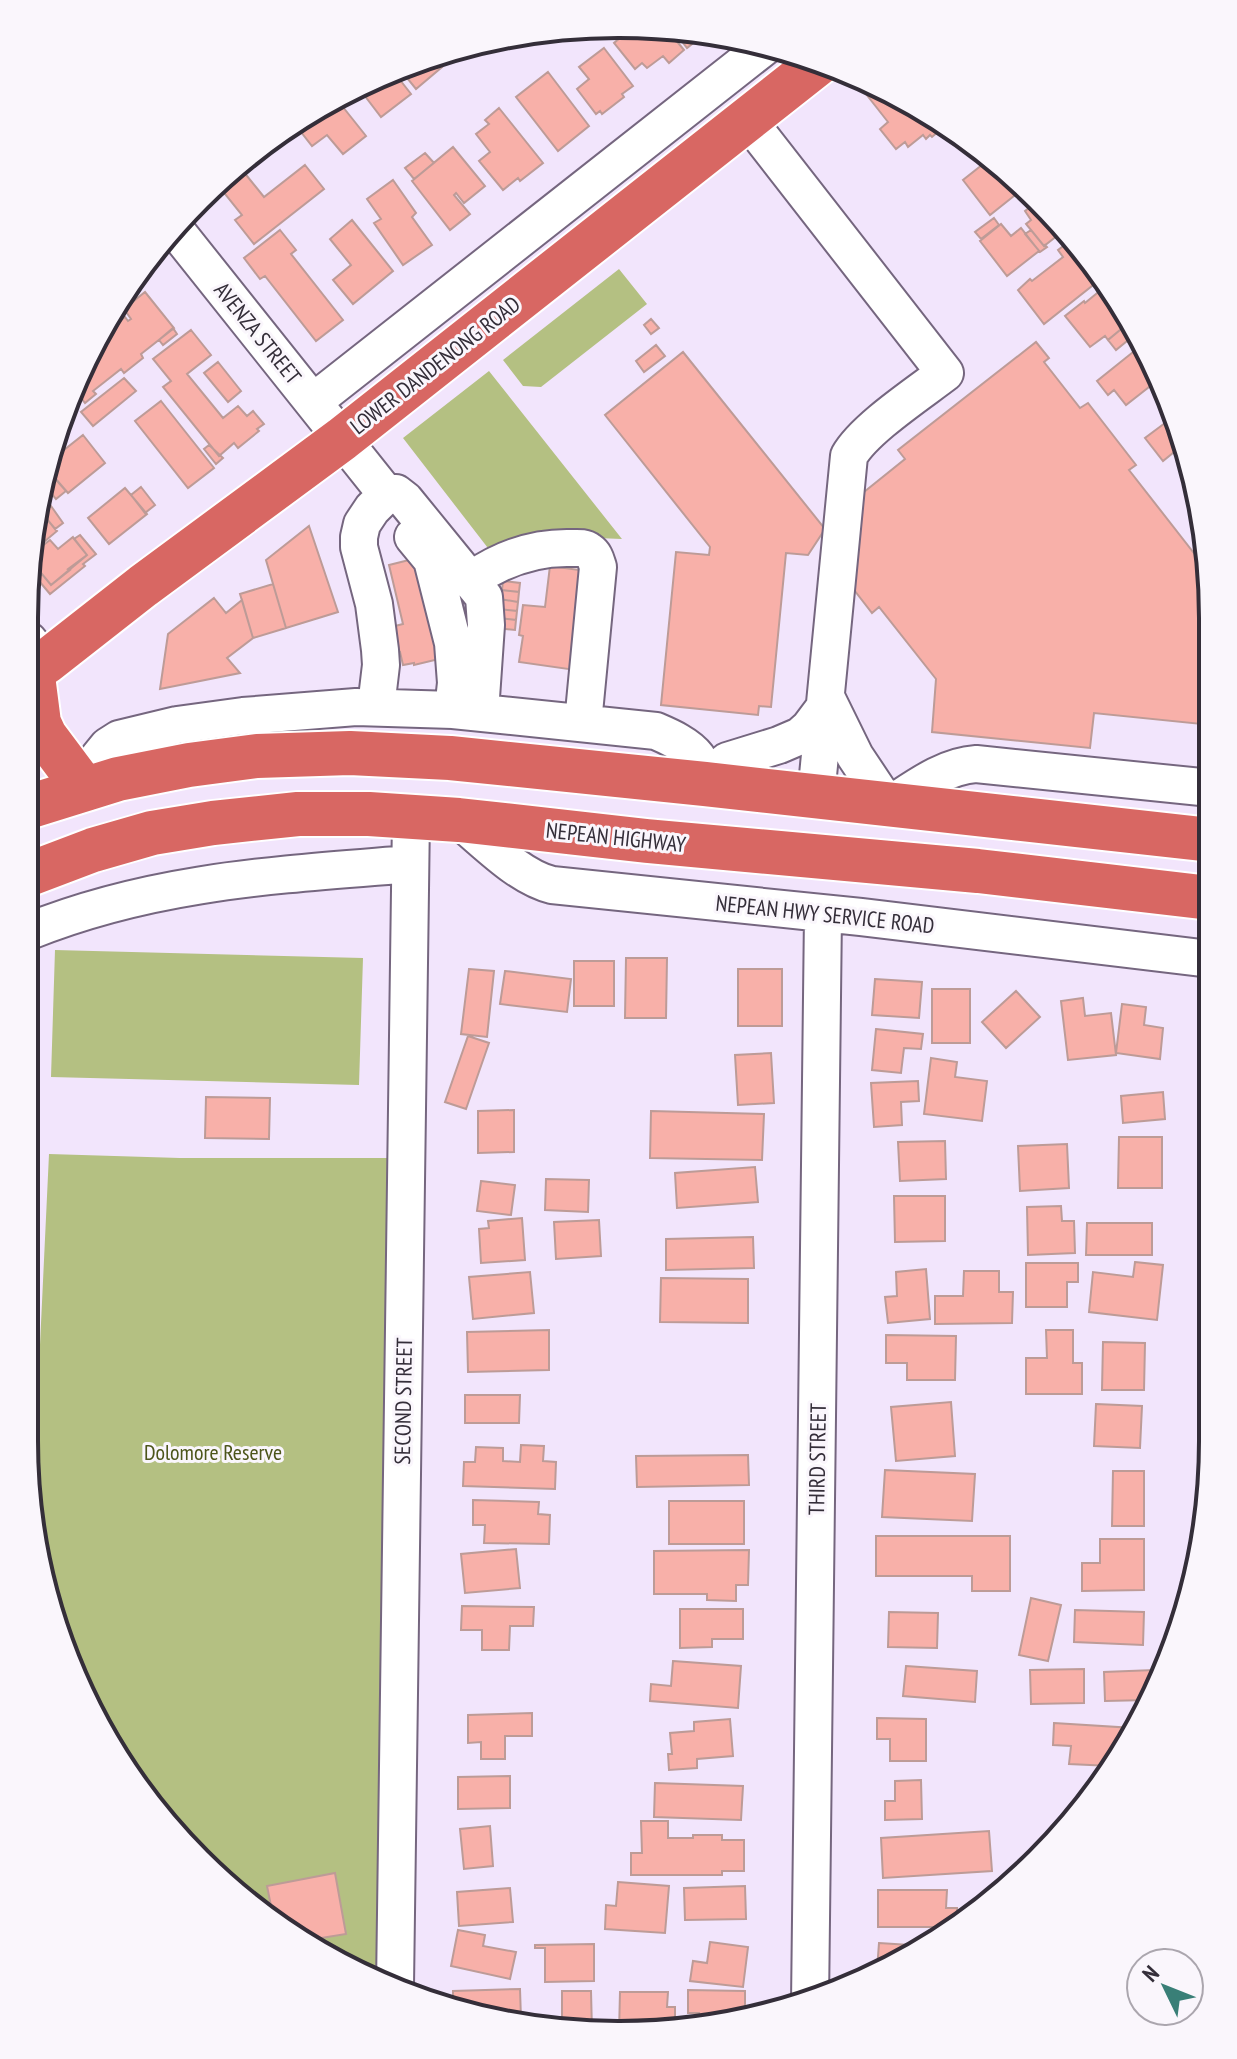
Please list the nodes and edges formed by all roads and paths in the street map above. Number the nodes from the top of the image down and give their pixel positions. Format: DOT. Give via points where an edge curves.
graph roads {
  1 [pos="755,55"];
  2 [pos="809,70"];
  3 [pos="747,119"];
  4 [pos="181,237"];
  5 [pos="313,402"];
  6 [pos="342,439"];
  7 [pos="384,497"];
  8 [pos="471,580"];
  9 [pos="38,666"];
  10 [pos="825,702"];
  11 [pos="376,707"];
  12 [pos="466,711"];
  13 [pos="38,714"];
  14 [pos="255,715"];
  15 [pos="583,723"];
  16 [pos="309,754"];
  17 [pos="705,784"];
  18 [pos="1199,787"];
  19 [pos="84,788"];
  20 [pos="816,796"];
  21 [pos="38,804"];
  22 [pos="889,804"];
  23 [pos="411,817"];
  24 [pos="459,820"];
  25 [pos="1199,839"];
  26 [pos="810,856"];
  27 [pos="410,864"];
  28 [pos="38,871"];
  29 [pos="1199,897"];
  30 [pos="823,914"];
  31 [pos="38,928"];
  32 [pos="1199,958"];
  33 [pos="395,1977"];
  34 [pos="810,1988"];
  1 -- 5 [label="street, LOWER DANDENONG ROAD"];
  2 -- 3 [label="highway, LOWER DANDENONG ROAD"];
  3 -- 6 [label="highway, LOWER DANDENONG ROAD"];
  3 -- 10 [label="street" via="945,373 878,425 849,456"];
  4 -- 5 [label="street, AVENZA STREET"];
  5 -- 6 [label="street, AVENZA STREET"];
  6 -- 7 [label="street, AVENZA STREET"];
  6 -- 9 [label="highway, LOWER DANDENONG ROAD"];
  7 -- 8 [label="street" via="396,493 405,500"];
  7 -- 11 [label="street" via="362,524 359,537 380,650"];
  7 -- 12 [label="street, AVENZA STREET" via="432,560"];
  8 -- 12 [label="street" via="481,593 486,625"];
  8 -- 15 [label="street" via="507,559 543,549 582,548 595,556"];
  10 -- 17 [label="street" via="800,736 727,761"];
  10 -- 20 [label="street"];
  10 -- 22 [label="street"];
  11 -- 12 [label="street"];
  11 -- 14 [label="street"];
  12 -- 15 [label="street"];
  13 -- 19 [label="highway" via="45,736"];
  14 -- 16 [label="street"];
  14 -- 19 [label="street" via="119,739 99,757"];
  15 -- 17 [label="street" via="666,735 696,757"];
  16 -- 17 [label="highway" via="450,758"];
  16 -- 19 [label="highway" via="189,765"];
  17 -- 20 [label="highway"];
  18 -- 22 [label="street" via="976,764 944,772"];
  19 -- 21 [label="highway"];
  20 -- 22 [label="highway"];
  20 -- 26 [label="highway"];
  22 -- 25 [label="highway"];
  23 -- 24 [label="highway, NEPEAN HIGHWAY"];
  23 -- 27 [label="street, SECOND STREET"];
  23 -- 28 [label="highway, NEPEAN HIGHWAY" via="298,814 183,828 138,835"];
  24 -- 26 [label="highway, NEPEAN HIGHWAY"];
  24 -- 30 [label="street, NEPEAN HWY SERVICE ROAD" via="516,866 548,884"];
  26 -- 29 [label="highway, NEPEAN HIGHWAY"];
  27 -- 31 [label="street" via="192,886 113,902"];
  27 -- 33 [label="street, SECOND STREET"];
  30 -- 32 [label="street, NEPEAN HWY SERVICE ROAD"];
  30 -- 34 [label="street, THIRD STREET"];
}
